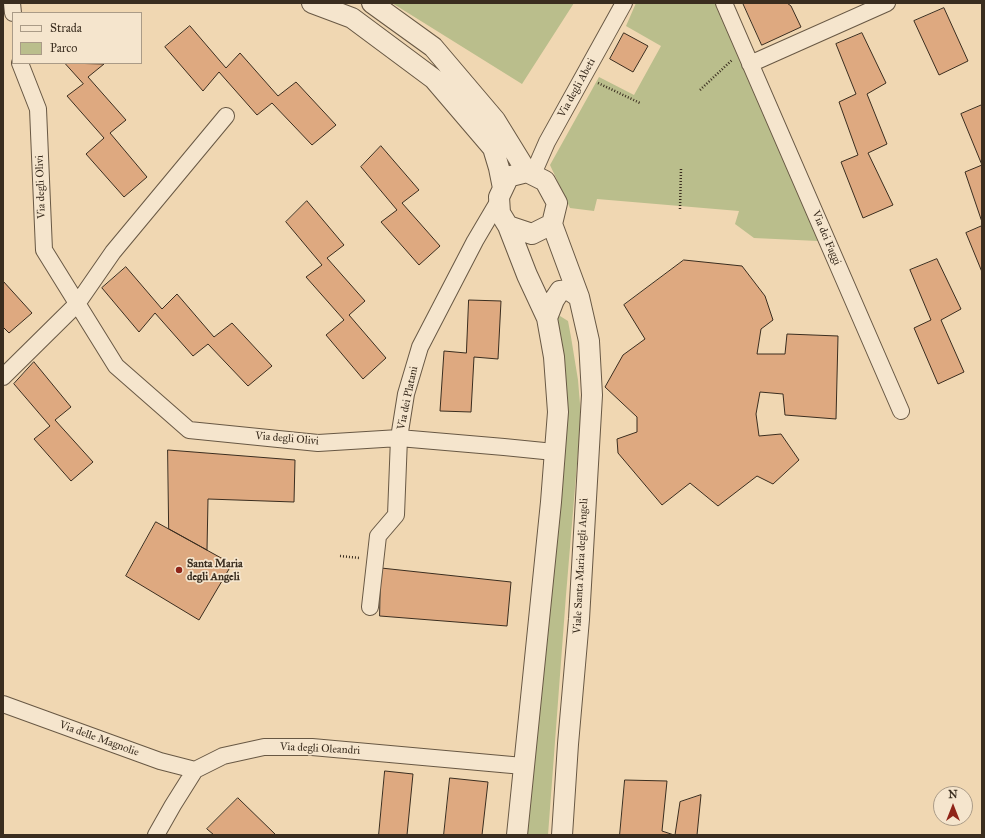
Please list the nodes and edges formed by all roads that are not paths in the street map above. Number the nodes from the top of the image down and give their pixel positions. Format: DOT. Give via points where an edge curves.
graph roads {
  1 [pos="312,3"];
  2 [pos="372,3"];
  3 [pos="624,3"];
  4 [pos="724,3"];
  5 [pos="887,3"];
  6 [pos="20,64"];
  7 [pos="750,64"];
  8 [pos="442,74"];
  9 [pos="226,116"];
  10 [pos="530,173"];
  11 [pos="501,195"];
  12 [pos="552,224"];
  13 [pos="508,226"];
  14 [pos="579,297"];
  15 [pos="77,304"];
  16 [pos="547,318"];
  17 [pos="3,377"];
  18 [pos="901,411"];
  19 [pos="400,438"];
  20 [pos="554,452"];
  21 [pos="370,607"];
  22 [pos="3,704"];
  23 [pos="523,766"];
  24 [pos="195,770"];
  25 [pos="156,835"];
  26 [pos="517,835"];
  27 [pos="562,835"];
  1 -- 8 [label="street" via="352,18"];
  2 -- 8 [label="street" via="432,47"];
  3 -- 10 [label="street, Via degli Abeti"];
  4 -- 7 [label="street, Via dei Faggi"];
  5 -- 7 [label="street"];
  6 -- 15 [label="street, Via degli Olivi" via="38,108 44,250"];
  7 -- 18 [label="street, Via dei Faggi"];
  8 -- 10 [label="street" via="495,120"];
  8 -- 11 [label="street" via="493,148 500,168"];
  9 -- 15 [label="street" via="113,252"];
  10 -- 11 [label="street" via="511,176"];
  10 -- 12 [label="street" via="545,181 557,204"];
  11 -- 13 [label="street" via="500,214"];
  11 -- 19 [label="street, Via dei Platani" via="420,347 406,394"];
  12 -- 13 [label="street" via="532,234"];
  12 -- 14 [label="street, Viale Santa Maria degli Angeli"];
  13 -- 16 [label="street"];
  14 -- 16 [label="street" via="569,290 560,291"];
  14 -- 27 [label="street, Viale Santa Maria degli Angeli" via="589,341 592,395 579,620"];
  15 -- 17 [label="street"];
  15 -- 19 [label="street, Via degli Olivi" via="116,366 189,430 318,443"];
  16 -- 20 [label="street" via="554,357 558,412"];
  19 -- 20 [label="street, Via degli Olivi"];
  19 -- 21 [label="street, Via dei Platani" via="396,515 378,536"];
  20 -- 23 [label="street"];
  22 -- 24 [label="street, Via delle Magnolie" via="160,761"];
  23 -- 24 [label="street, Via degli Oleandri" via="312,747 264,747 223,756"];
  23 -- 26 [label="street"];
  24 -- 25 [label="street"];
}
